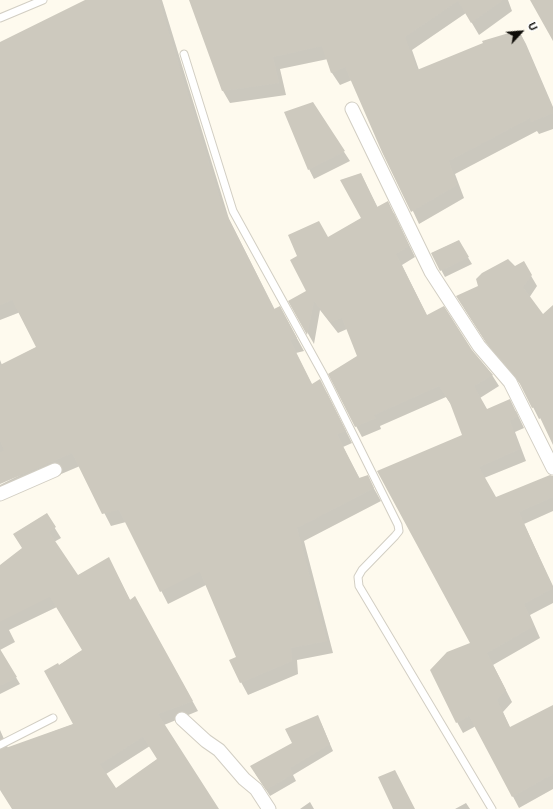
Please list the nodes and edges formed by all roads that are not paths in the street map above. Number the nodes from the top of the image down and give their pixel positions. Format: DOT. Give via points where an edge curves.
graph roads {
  1 [pos="43,0"];
  2 [pos="0,18"];
  3 [pos="184,54"];
  4 [pos="352,109"];
  5 [pos="553,468"];
  6 [pos="55,470"];
  7 [pos="0,494"];
  8 [pos="53,718"];
  9 [pos="182,719"];
  10 [pos="0,745"];
  11 [pos="269,809"];
  12 [pos="492,809"];
  1 -- 2 [label="lane"];
  3 -- 12 [label="lane" via="233,211 324,376 398,525 399,531 395,536 362,570 358,577 359,586"];
  4 -- 5 [label="street" via="431,272 479,346 510,382"];
  6 -- 7 [label="street"];
  8 -- 10 [label="lane"];
  9 -- 11 [label="street" via="219,750 256,789"];
}
